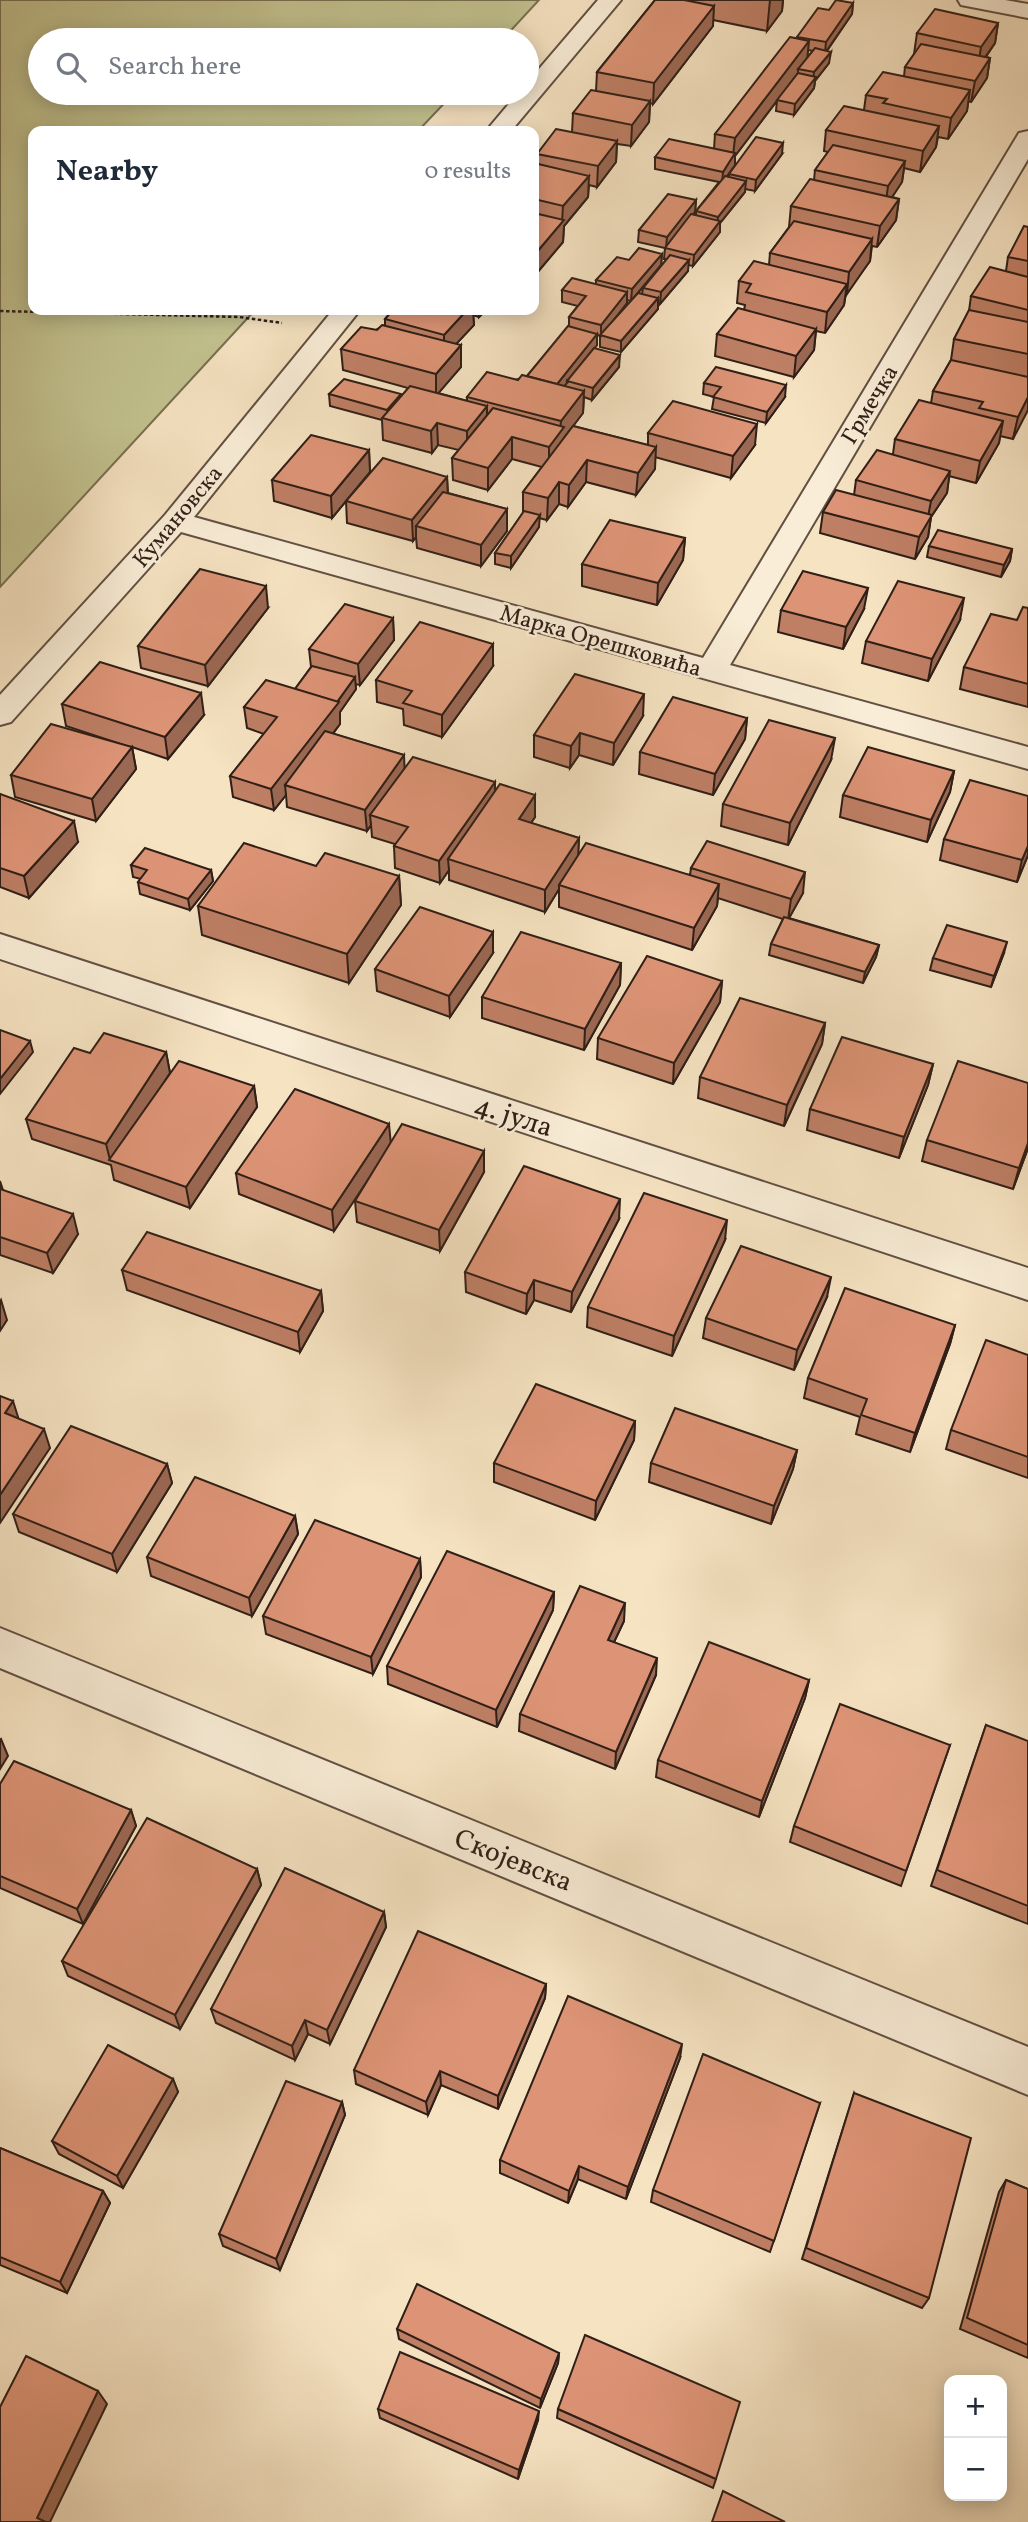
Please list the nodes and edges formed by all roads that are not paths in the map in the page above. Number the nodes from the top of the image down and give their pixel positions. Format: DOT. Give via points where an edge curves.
graph roads {
  1 [pos="610,0"];
  2 [pos="969,0"];
  3 [pos="1028,11"];
  4 [pos="539,83"];
  5 [pos="520,105"];
  6 [pos="502,126"];
  7 [pos="1028,138"];
  8 [pos="343,315"];
  9 [pos="175,521"];
  10 [pos="711,670"];
  11 [pos="0,715"];
  12 [pos="1028,758"];
  13 [pos="0,946"];
  14 [pos="1028,1284"];
  15 [pos="0,1648"];
  16 [pos="1028,2071"];
  1 -- 4 [label="street"];
  2 -- 3 [label="street"];
  5 -- 6 [label="street"];
  7 -- 10 [label="street, Грмечка"];
  8 -- 9 [label="street, Кумановска"];
  9 -- 10 [label="street, Марка Орешковића"];
  9 -- 11 [label="street, Кумановска"];
  10 -- 12 [label="street, Марка Орешковића"];
  13 -- 14 [label="street, 4. јула"];
  15 -- 16 [label="street, Скојевска"];
}
